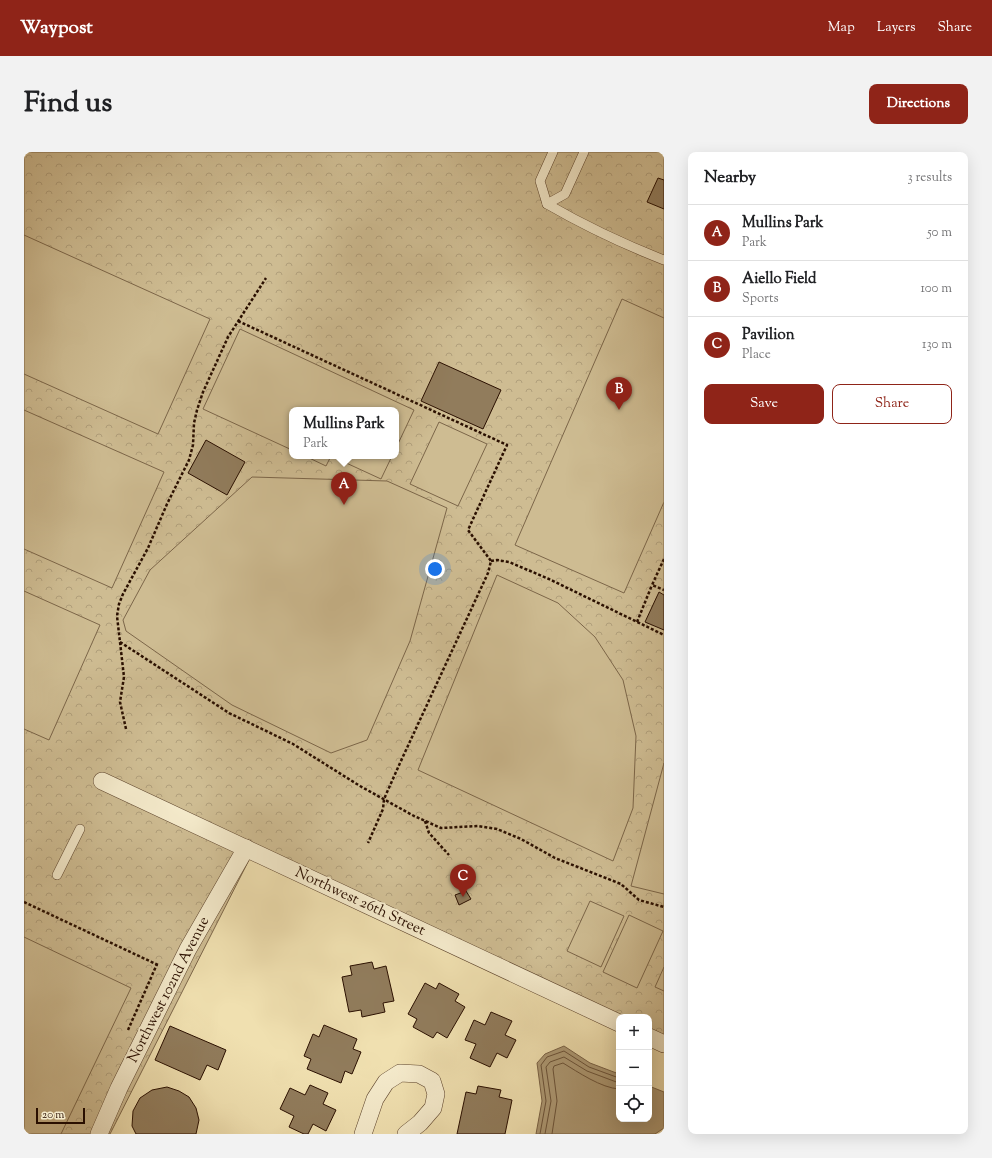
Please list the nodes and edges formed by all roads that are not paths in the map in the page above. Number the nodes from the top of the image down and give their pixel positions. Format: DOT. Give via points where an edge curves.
graph roads {
  1 [pos="553,152"];
  2 [pos="584,152"];
  3 [pos="547,204"];
  4 [pos="664,260"];
  5 [pos="102,781"];
  6 [pos="80,829"];
  7 [pos="246,848"];
  8 [pos="57,875"];
  9 [pos="616,1022"];
  10 [pos="652,1038"];
  11 [pos="664,1044"];
  12 [pos="99,1134"];
  13 [pos="363,1134"];
  14 [pos="406,1134"];
  1 -- 3 [label="lane" via="540,181"];
  2 -- 3 [label="lane" via="565,194"];
  3 -- 4 [label="lane" via="600,233"];
  5 -- 7 [label="street, Northwest 26th Street"];
  6 -- 8 [label="lane"];
  7 -- 9 [label="street, Northwest 26th Street"];
  7 -- 12 [label="street, Northwest 102nd Avenue" via="181,963"];
  10 -- 11 [label="street"];
  13 -- 14 [label="street" via="375,1099 386,1082 400,1073 419,1074 432,1081 436,1094 433,1108"];
}
